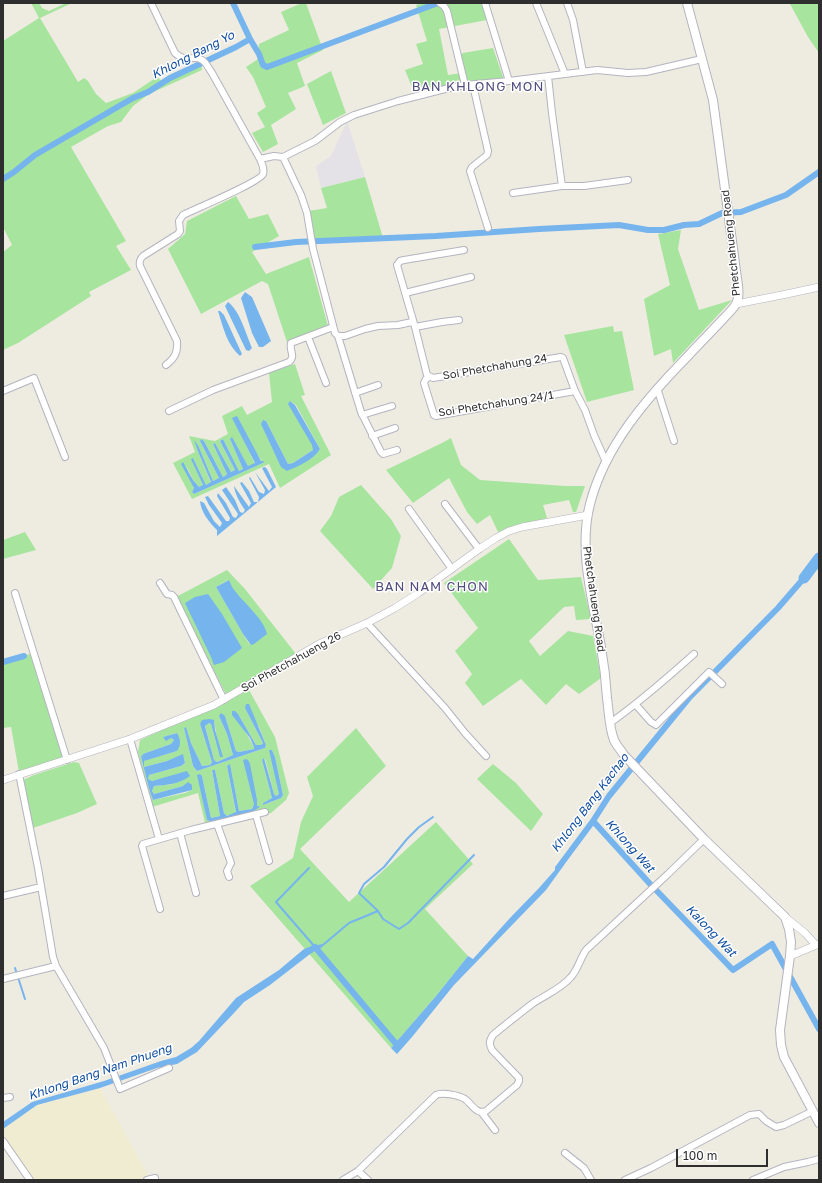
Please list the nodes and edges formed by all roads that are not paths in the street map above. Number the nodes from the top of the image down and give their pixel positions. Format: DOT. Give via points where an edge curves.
graph roads {
  1 [pos="150,3"];
  2 [pos="440,3"];
  3 [pos="486,3"];
  4 [pos="536,3"];
  5 [pos="567,3"];
  6 [pos="687,3"];
  7 [pos="702,59"];
  8 [pos="583,72"];
  9 [pos="565,74"];
  10 [pos="548,76"];
  11 [pos="509,81"];
  12 [pos="465,85"];
  13 [pos="473,85"];
  14 [pos="283,157"];
  15 [pos="260,159"];
  16 [pos="628,180"];
  17 [pos="562,186"];
  18 [pos="513,193"];
  19 [pos="488,228"];
  20 [pos="464,250"];
  21 [pos="471,277"];
  22 [pos="819,287"];
  23 [pos="405,293"];
  24 [pos="736,304"];
  25 [pos="459,320"];
  26 [pos="414,324"];
  27 [pos="333,327"];
  28 [pos="338,336"];
  29 [pos="308,337"];
  30 [pos="166,365"];
  31 [pos="429,377"];
  32 [pos="326,383"];
  33 [pos="378,385"];
  34 [pos="657,388"];
  35 [pos="3,391"];
  36 [pos="575,391"];
  37 [pos="355,393"];
  38 [pos="392,406"];
  39 [pos="169,411"];
  40 [pos="362,415"];
  41 [pos="395,428"];
  42 [pos="372,436"];
  43 [pos="674,441"];
  44 [pos="397,450"];
  45 [pos="64,457"];
  46 [pos="606,462"];
  47 [pos="445,504"];
  48 [pos="409,510"];
  49 [pos="588,515"];
  50 [pos="479,549"];
  51 [pos="452,569"];
  52 [pos="160,582"];
  53 [pos="15,594"];
  54 [pos="367,623"];
  55 [pos="694,654"];
  56 [pos="722,684"];
  57 [pos="224,700"];
  58 [pos="636,705"];
  59 [pos="610,723"];
  60 [pos="130,739"];
  61 [pos="486,756"];
  62 [pos="67,760"];
  63 [pos="19,774"];
  64 [pos="3,780"];
  65 [pos="265,812"];
  66 [pos="256,814"];
  67 [pos="217,824"];
  68 [pos="180,833"];
  69 [pos="159,839"];
  70 [pos="704,839"];
  71 [pos="269,861"];
  72 [pos="229,878"];
  73 [pos="41,887"];
  74 [pos="196,894"];
  75 [pos="3,896"];
  76 [pos="160,908"];
  77 [pos="785,917"];
  78 [pos="818,945"];
  79 [pos="790,956"];
  80 [pos="56,966"];
  81 [pos="3,979"];
  82 [pos="169,1068"];
  83 [pos="10,1097"];
  84 [pos="3,1098"];
  85 [pos="813,1111"];
  86 [pos="482,1112"];
  87 [pos="819,1123"];
  88 [pos="495,1130"];
  89 [pos="3,1140"];
  90 [pos="565,1153"];
  91 [pos="819,1159"];
  92 [pos="358,1171"];
  93 [pos="155,1178"];
  94 [pos="30,1180"];
  95 [pos="148,1180"];
  96 [pos="343,1180"];
  97 [pos="368,1180"];
  98 [pos="592,1180"];
  99 [pos="625,1180"];
  100 [pos="753,1180"];
  1 -- 15 [label="street" via="175,53 186,59 198,58 205,63"];
  2 -- 12 [label="street" via="447,11"];
  3 -- 11 [label="street"];
  4 -- 9 [label="street"];
  5 -- 8 [label="street" via="573,20"];
  6 -- 7 [label="main road, Phetchahueng Road"];
  7 -- 8 [label="street" via="637,73 597,70"];
  7 -- 24 [label="main road, Phetchahueng Road" via="713,100 721,156 737,277"];
  8 -- 9 [label="street"];
  9 -- 10 [label="street"];
  10 -- 11 [label="street"];
  10 -- 17 [label="street"];
  11 -- 13 [label="street"];
  12 -- 13 [label="street"];
  12 -- 14 [label="street" via="420,95 354,115 315,141"];
  13 -- 19 [label="street" via="488,151 470,171"];
  14 -- 15 [label="street"];
  14 -- 27 [label="street" via="307,213 313,249"];
  15 -- 30 [label="street" via="264,169 261,177 183,215 179,221 178,234 140,259 140,266 177,341 175,356"];
  16 -- 17 [label="street"];
  17 -- 18 [label="street"];
  20 -- 23 [label="street, Soi Phetchahung 24" via="400,261 397,266"];
  21 -- 23 [label="street"];
  22 -- 24 [label="street"];
  23 -- 26 [label="street, Soi Phetchahung 24"];
  24 -- 34 [label="main road, Phetchahueng Road"];
  25 -- 26 [label="street"];
  26 -- 28 [label="street" via="378,326"];
  26 -- 31 [label="street, Soi Phetchahung 24"];
  27 -- 28 [label="street"];
  27 -- 29 [label="street"];
  28 -- 37 [label="street"];
  29 -- 32 [label="street"];
  29 -- 39 [label="street" via="290,344 293,356 289,362 213,390"];
  31 -- 36 [label="street, Soi Phetchahung 24" via="558,357 563,358"];
  31 -- 36 [label="street, Soi Phetchahung 24/1" via="424,384 436,416"];
  33 -- 37 [label="street"];
  34 -- 43 [label="street"];
  34 -- 46 [label="main road, Phetchahueng Road" via="622,434"];
  35 -- 45 [label="street" via="34,378"];
  36 -- 46 [label="street, Soi Phetchahung 24"];
  37 -- 40 [label="street"];
  38 -- 40 [label="street"];
  40 -- 42 [label="street"];
  41 -- 42 [label="street"];
  42 -- 44 [label="street" via="383,454"];
  46 -- 49 [label="main road, Phetchahueng Road"];
  47 -- 50 [label="street"];
  48 -- 51 [label="street"];
  49 -- 50 [label="street, Soi Phetchahueng 26" via="509,531"];
  49 -- 59 [label="main road, Phetchahueng Road" via="585,543 587,567 605,672"];
  50 -- 51 [label="street, Soi Phetchahueng 26"];
  51 -- 54 [label="street, Soi Phetchahueng 26" via="395,608"];
  52 -- 57 [label="street" via="167,594 174,597"];
  53 -- 62 [label="street"];
  54 -- 57 [label="street, Soi Phetchahueng 26" via="319,644"];
  54 -- 61 [label="street"];
  55 -- 58 [label="street"];
  56 -- 58 [label="street" via="709,672 656,725"];
  57 -- 60 [label="street, Soi Phetchahueng 26"];
  58 -- 59 [label="street"];
  59 -- 70 [label="main road, Phetchahueng Road" via="614,740 624,755"];
  60 -- 62 [label="street, Soi Phetchahueng 26"];
  60 -- 69 [label="street"];
  62 -- 63 [label="street, Soi Phetchahueng 26"];
  63 -- 64 [label="street, Soi Phetchahueng 26"];
  63 -- 73 [label="street"];
  65 -- 66 [label="street"];
  66 -- 67 [label="street"];
  66 -- 71 [label="street"];
  67 -- 68 [label="street"];
  67 -- 72 [label="street" via="231,863 227,871"];
  68 -- 69 [label="street"];
  68 -- 74 [label="street"];
  69 -- 76 [label="street" via="142,846"];
  70 -- 77 [label="main road, Phetchahueng Road"];
  70 -- 86 [label="street" via="586,950 570,979 493,1036 490,1042 492,1050 516,1074 519,1081"];
  73 -- 75 [label="street"];
  73 -- 80 [label="street"];
  77 -- 78 [label="street"];
  77 -- 79 [label="main road" via="789,929"];
  78 -- 79 [label="street"];
  79 -- 85 [label="main road" via="780,1030 781,1045 784,1056"];
  80 -- 81 [label="street"];
  80 -- 82 [label="street" via="104,1048 120,1088"];
  83 -- 84 [label="street"];
  85 -- 87 [label="main road"];
  85 -- 99 [label="street" via="776,1127 759,1114 750,1115"];
  86 -- 88 [label="street"];
  86 -- 92 [label="street" via="463,1098 443,1094 436,1096"];
  89 -- 94 [label="street"];
  90 -- 98 [label="street" via="584,1168"];
  91 -- 100 [label="street" via="784,1167"];
  92 -- 96 [label="street"];
  92 -- 97 [label="street"];
  93 -- 95 [label="street"];
}
